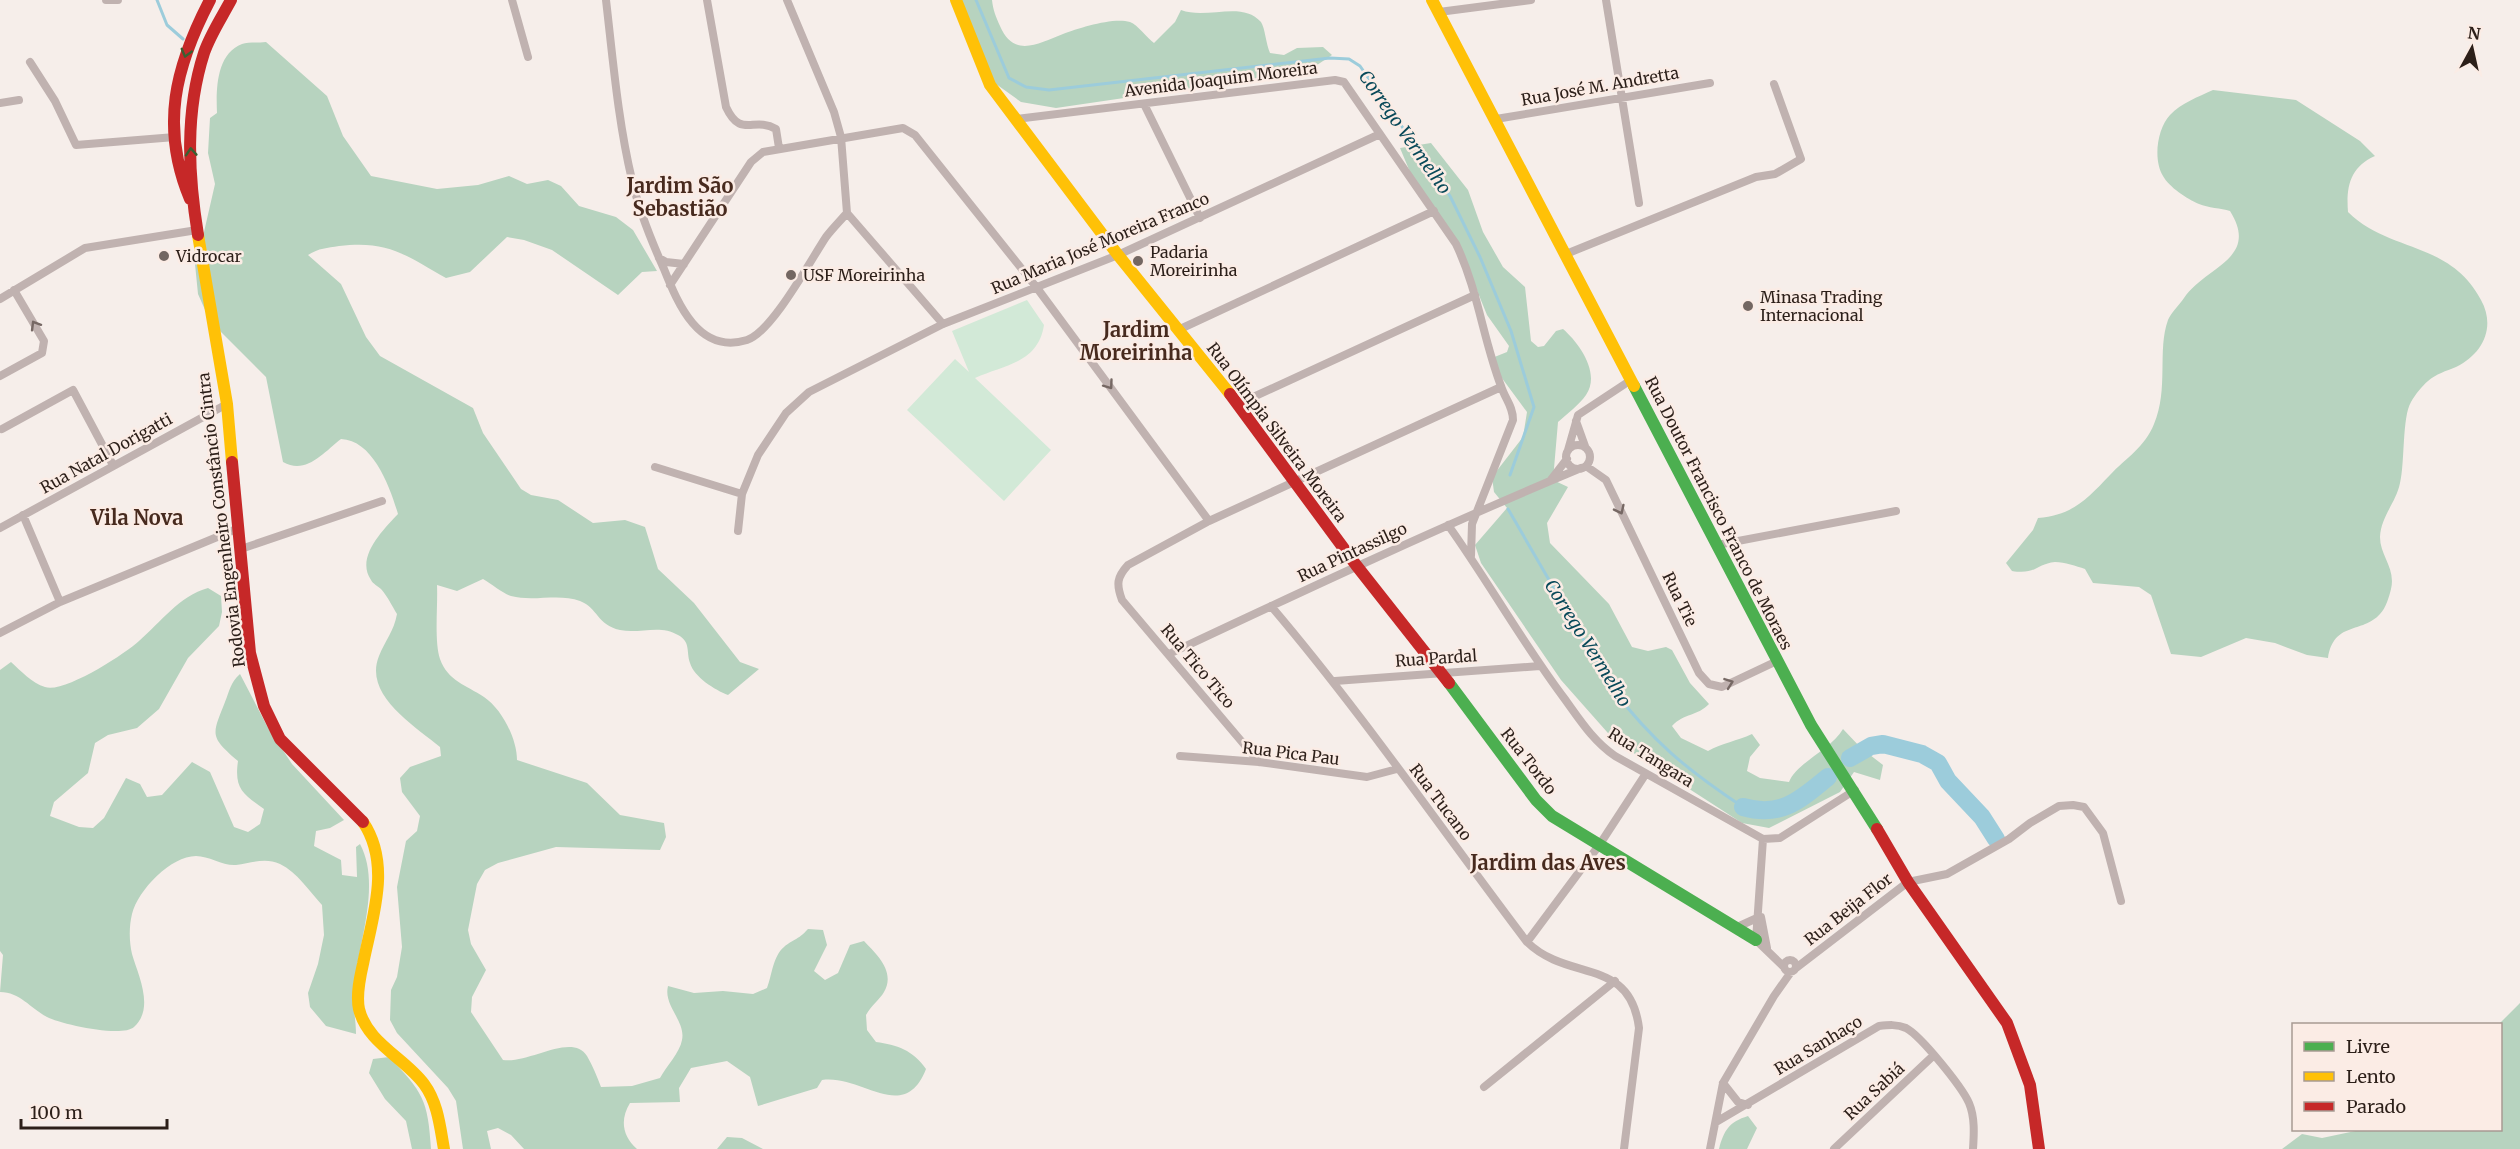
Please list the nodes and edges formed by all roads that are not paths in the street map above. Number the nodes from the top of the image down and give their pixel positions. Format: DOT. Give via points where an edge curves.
graph roads {
  1 [pos="106,0"];
  2 [pos="118,0"];
  3 [pos="210,0"];
  4 [pos="231,0"];
  5 [pos="512,0"];
  6 [pos="606,0"];
  7 [pos="707,0"];
  8 [pos="956,0"];
  9 [pos="1432,0"];
  10 [pos="1531,0"];
  11 [pos="1606,0"];
  12 [pos="788,3"];
  13 [pos="1439,12"];
  14 [pos="528,57"];
  15 [pos="30,62"];
  16 [pos="1710,83"];
  17 [pos="1774,84"];
  18 [pos="1622,98"];
  19 [pos="19,100"];
  20 [pos="0,103"];
  21 [pos="1144,104"];
  22 [pos="1016,119"];
  23 [pos="1496,119"];
  24 [pos="1380,134"];
  25 [pos="175,137"];
  26 [pos="841,137"];
  27 [pos="779,148"];
  28 [pos="1639,203"];
  29 [pos="194,210"];
  30 [pos="1434,211"];
  31 [pos="847,213"];
  32 [pos="1200,218"];
  33 [pos="197,230"];
  34 [pos="1566,254"];
  35 [pos="1118,255"];
  36 [pos="659,258"];
  37 [pos="684,264"];
  38 [pos="670,285"];
  39 [pos="1037,288"];
  40 [pos="14,290"];
  41 [pos="1475,295"];
  42 [pos="0,299"];
  43 [pos="943,324"];
  44 [pos="1178,330"];
  45 [pos="0,376"];
  46 [pos="1631,380"];
  47 [pos="1501,387"];
  48 [pos="227,404"];
  49 [pos="1238,404"];
  50 [pos="1575,420"];
  51 [pos="2,429"];
  52 [pos="1585,446"];
  53 [pos="1567,455"];
  54 [pos="113,465"];
  55 [pos="655,467"];
  56 [pos="1584,467"];
  57 [pos="1550,481"];
  58 [pos="1295,482"];
  59 [pos="1486,484"];
  60 [pos="742,494"];
  61 [pos="382,501"];
  62 [pos="1496,502"];
  63 [pos="1896,510"];
  64 [pos="1476,512"];
  65 [pos="23,515"];
  66 [pos="1209,521"];
  67 [pos="1448,525"];
  68 [pos="0,528"];
  69 [pos="239,528"];
  70 [pos="738,531"];
  71 [pos="1717,545"];
  72 [pos="241,549"];
  73 [pos="1471,556"];
  74 [pos="1356,565"];
  75 [pos="60,602"];
  76 [pos="1271,606"];
  77 [pos="0,633"];
  78 [pos="1169,654"];
  79 [pos="1778,661"];
  80 [pos="1540,666"];
  81 [pos="1441,672"];
  82 [pos="1335,681"];
  83 [pos="1180,756"];
  84 [pos="1258,762"];
  85 [pos="1397,769"];
  86 [pos="1645,775"];
  87 [pos="1855,790"];
  88 [pos="1763,839"];
  89 [pos="1600,844"];
  90 [pos="1908,882"];
  91 [pos="2121,901"];
  92 [pos="1760,902"];
  93 [pos="1757,918"];
  94 [pos="1735,928"];
  95 [pos="1756,940"];
  96 [pos="1527,942"];
  97 [pos="1768,949"];
  98 [pos="1790,966"];
  99 [pos="1615,981"];
  100 [pos="1934,1055"];
  101 [pos="1723,1083"];
  102 [pos="1484,1088"];
  103 [pos="1748,1105"];
  104 [pos="1716,1122"];
  105 [pos="444,1149"];
  106 [pos="1624,1149"];
  107 [pos="1710,1149"];
  108 [pos="1834,1149"];
  109 [pos="1973,1149"];
  110 [pos="2039,1149"];
  1 -- 2 [label="street"];
  3 -- 25 [label="street, Rodovia Engenheiro Constâncio Cintra, one-way" via="188,44 175,104"];
  29 -- 4 [label="street, Rodovia Engenheiro Constâncio Cintra, one-way" via="189,126 195,87 205,51"];
  5 -- 14 [label="street"];
  6 -- 36 [label="street" via="632,179"];
  7 -- 27 [label="street" via="726,107 732,120 740,126 768,124 776,129"];
  8 -- 22 [label="street, Rua Olímpia Silveira Moreira" via="990,85"];
  9 -- 13 [label="street, Rua Doutor Francisco Franco de Moraes"];
  10 -- 13 [label="street"];
  11 -- 18 [label="street"];
  12 -- 26 [label="street"];
  13 -- 23 [label="street, Rua Doutor Francisco Franco de Moraes"];
  15 -- 25 [label="street" via="76,145"];
  16 -- 18 [label="street, Rua José M. Andretta"];
  17 -- 34 [label="street" via="1802,159 1775,174 1756,177"];
  18 -- 23 [label="street, Rua José M. Andretta"];
  18 -- 28 [label="street"];
  19 -- 20 [label="street"];
  21 -- 22 [label="street, Avenida Joaquim Moreira"];
  21 -- 24 [label="street, Avenida Joaquim Moreira" via="1335,80 1351,89"];
  21 -- 32 [label="street"];
  22 -- 35 [label="street, Rua Olímpia Silveira Moreira"];
  23 -- 34 [label="street, Rua Doutor Francisco Franco de Moraes"];
  24 -- 30 [label="street, Avenida Joaquim Moreira"];
  24 -- 32 [label="street, Rua Maria José Moreira Franco"];
  25 -- 29 [label="street, Rodovia Engenheiro Constâncio Cintra" via="178,168"];
  26 -- 27 [label="street"];
  26 -- 31 [label="street"];
  26 -- 39 [label="street" via="891,128 903,128 915,135"];
  27 -- 37 [label="street" via="763,152 751,162"];
  29 -- 33 [label="street, Rodovia Engenheiro Constâncio Cintra"];
  30 -- 41 [label="street, Avenida Joaquim Moreira" via="1456,244"];
  30 -- 44 [label="street"];
  31 -- 38 [label="street" via="828,234 765,328 748,340 726,343 708,338 693,325"];
  31 -- 43 [label="street"];
  32 -- 35 [label="street, Rua Maria José Moreira Franco"];
  33 -- 40 [label="street" via="85,248"];
  33 -- 48 [label="street, Rodovia Engenheiro Constâncio Cintra"];
  34 -- 46 [label="street, Rua Doutor Francisco Franco de Moraes"];
  35 -- 39 [label="street, Rua Maria José Moreira Franco"];
  35 -- 44 [label="street, Rua Olímpia Silveira Moreira"];
  36 -- 37 [label="street"];
  36 -- 38 [label="street"];
  37 -- 38 [label="street"];
  39 -- 43 [label="street, Rua Maria José Moreira Franco"];
  39 -- 66 [label="street, one-way"];
  40 -- 42 [label="street"];
  45 -- 40 [label="street, one-way" via="42,353 45,347"];
  41 -- 47 [label="street, Avenida Joaquim Moreira"];
  41 -- 49 [label="street"];
  43 -- 60 [label="street, Rua Maria José Moreira Franco" via="809,392 786,413 758,455"];
  44 -- 49 [label="street, Rua Olímpia Silveira Moreira"];
  46 -- 50 [label="street"];
  46 -- 71 [label="street, Rua Doutor Francisco Franco de Moraes"];
  47 -- 58 [label="street"];
  47 -- 59 [label="street, Avenida Joaquim Moreira" via="1513,409 1513,420"];
  48 -- 54 [label="street, Rua Natal Dorigatti"];
  48 -- 69 [label="street, Rodovia Engenheiro Constâncio Cintra"];
  49 -- 58 [label="street, Rua Olímpia Silveira Moreira"];
  50 -- 52 [label="street"];
  50 -- 53 [label="street"];
  51 -- 54 [label="street" via="74,390"];
  52 -- 53 [label="street" via="1576,445"];
  52 -- 56 [label="street" via="1590,454"];
  53 -- 56 [label="street" via="1572,467"];
  53 -- 57 [label="street"];
  54 -- 65 [label="street, Rua Natal Dorigatti"];
  55 -- 60 [label="street"];
  56 -- 57 [label="street, Rua Pintassilgo"];
  56 -- 79 [label="street, Rua Tie, one-way" via="1606,480 1695,664 1709,684 1722,687"];
  57 -- 62 [label="street, Rua Pintassilgo"];
  58 -- 66 [label="street"];
  58 -- 74 [label="street, Rua Olímpia Silveira Moreira"];
  59 -- 62 [label="street"];
  59 -- 64 [label="street, Avenida Joaquim Moreira"];
  60 -- 70 [label="street, Rua Maria José Moreira Franco"];
  61 -- 72 [label="street"];
  62 -- 64 [label="street, Rua Pintassilgo"];
  63 -- 71 [label="street"];
  64 -- 67 [label="street, Rua Pintassilgo"];
  64 -- 73 [label="street, Avenida Joaquim Moreira" via="1470,534"];
  65 -- 68 [label="street, Rua Natal Dorigatti"];
  65 -- 75 [label="street"];
  66 -- 78 [label="street, Rua Tico Tico" via="1128,565 1118,576 1122,600"];
  67 -- 73 [label="street, Rua Tangara"];
  67 -- 74 [label="street, Rua Pintassilgo"];
  69 -- 72 [label="street, Rodovia Engenheiro Constâncio Cintra"];
  69 -- 75 [label="street"];
  71 -- 79 [label="street, Rua Doutor Francisco Franco de Moraes"];
  72 -- 105 [label="street, Rodovia Engenheiro Constâncio Cintra" via="250,653 264,706 280,739 358,815 371,834 377,853 379,882 358,981 359,1009 373,1036 424,1084 437,1111"];
  73 -- 80 [label="street, Rua Tangara"];
  74 -- 76 [label="street, Rua Pintassilgo"];
  74 -- 81 [label="street, Rua Tordo"];
  75 -- 77 [label="street"];
  76 -- 78 [label="street, Rua Pintassilgo"];
  76 -- 82 [label="street, Rua Tucano"];
  78 -- 84 [label="street, Rua Tico Tico"];
  79 -- 87 [label="street, Rua Doutor Francisco Franco de Moraes" via="1810,725"];
  80 -- 81 [label="street, Rua Pardal"];
  80 -- 86 [label="street, Rua Tangara" via="1598,744"];
  81 -- 82 [label="street, Rua Pardal"];
  81 -- 89 [label="street, Rua Tordo" via="1536,800 1552,816"];
  82 -- 85 [label="street, Rua Tucano"];
  83 -- 84 [label="street, Rua Pica Pau"];
  84 -- 85 [label="street, Rua Pica Pau" via="1367,777"];
  85 -- 96 [label="street, Rua Tucano"];
  86 -- 88 [label="street, Rua Tangara"];
  86 -- 89 [label="street"];
  87 -- 88 [label="street" via="1780,838"];
  87 -- 90 [label="street, Rua Doutor Francisco Franco de Moraes"];
  88 -- 92 [label="street"];
  89 -- 94 [label="street, Rua Tordo"];
  89 -- 96 [label="street"];
  90 -- 91 [label="street" via="1947,874 2059,806 2073,805 2084,807 2103,833"];
  90 -- 98 [label="street, Rua Beija Flor" via="1807,960"];
  90 -- 110 [label="street, Rua Doutor Francisco Franco de Moraes" via="2007,1023 2030,1085"];
  92 -- 93 [label="street"];
  92 -- 97 [label="street"];
  93 -- 94 [label="street"];
  93 -- 95 [label="street"];
  94 -- 95 [label="street, Rua Tordo"];
  95 -- 97 [label="street"];
  96 -- 99 [label="street, Rua Tucano" via="1541,955"];
  97 -- 98 [label="street"];
  98 -- 101 [label="street"];
  99 -- 102 [label="street"];
  99 -- 106 [label="street" via="1629,993 1637,1009 1639,1028"];
  100 -- 103 [label="street, Rua Sanhaço" via="1907,1029 1894,1024 1879,1026"];
  100 -- 108 [label="street, Rua Sabiá"];
  100 -- 109 [label="street, Rua Sanhaço" via="1969,1103"];
  101 -- 103 [label="street" via="1737,1102"];
  101 -- 104 [label="street"];
  103 -- 104 [label="street, Rua Sanhaço"];
  104 -- 107 [label="street"];
}
